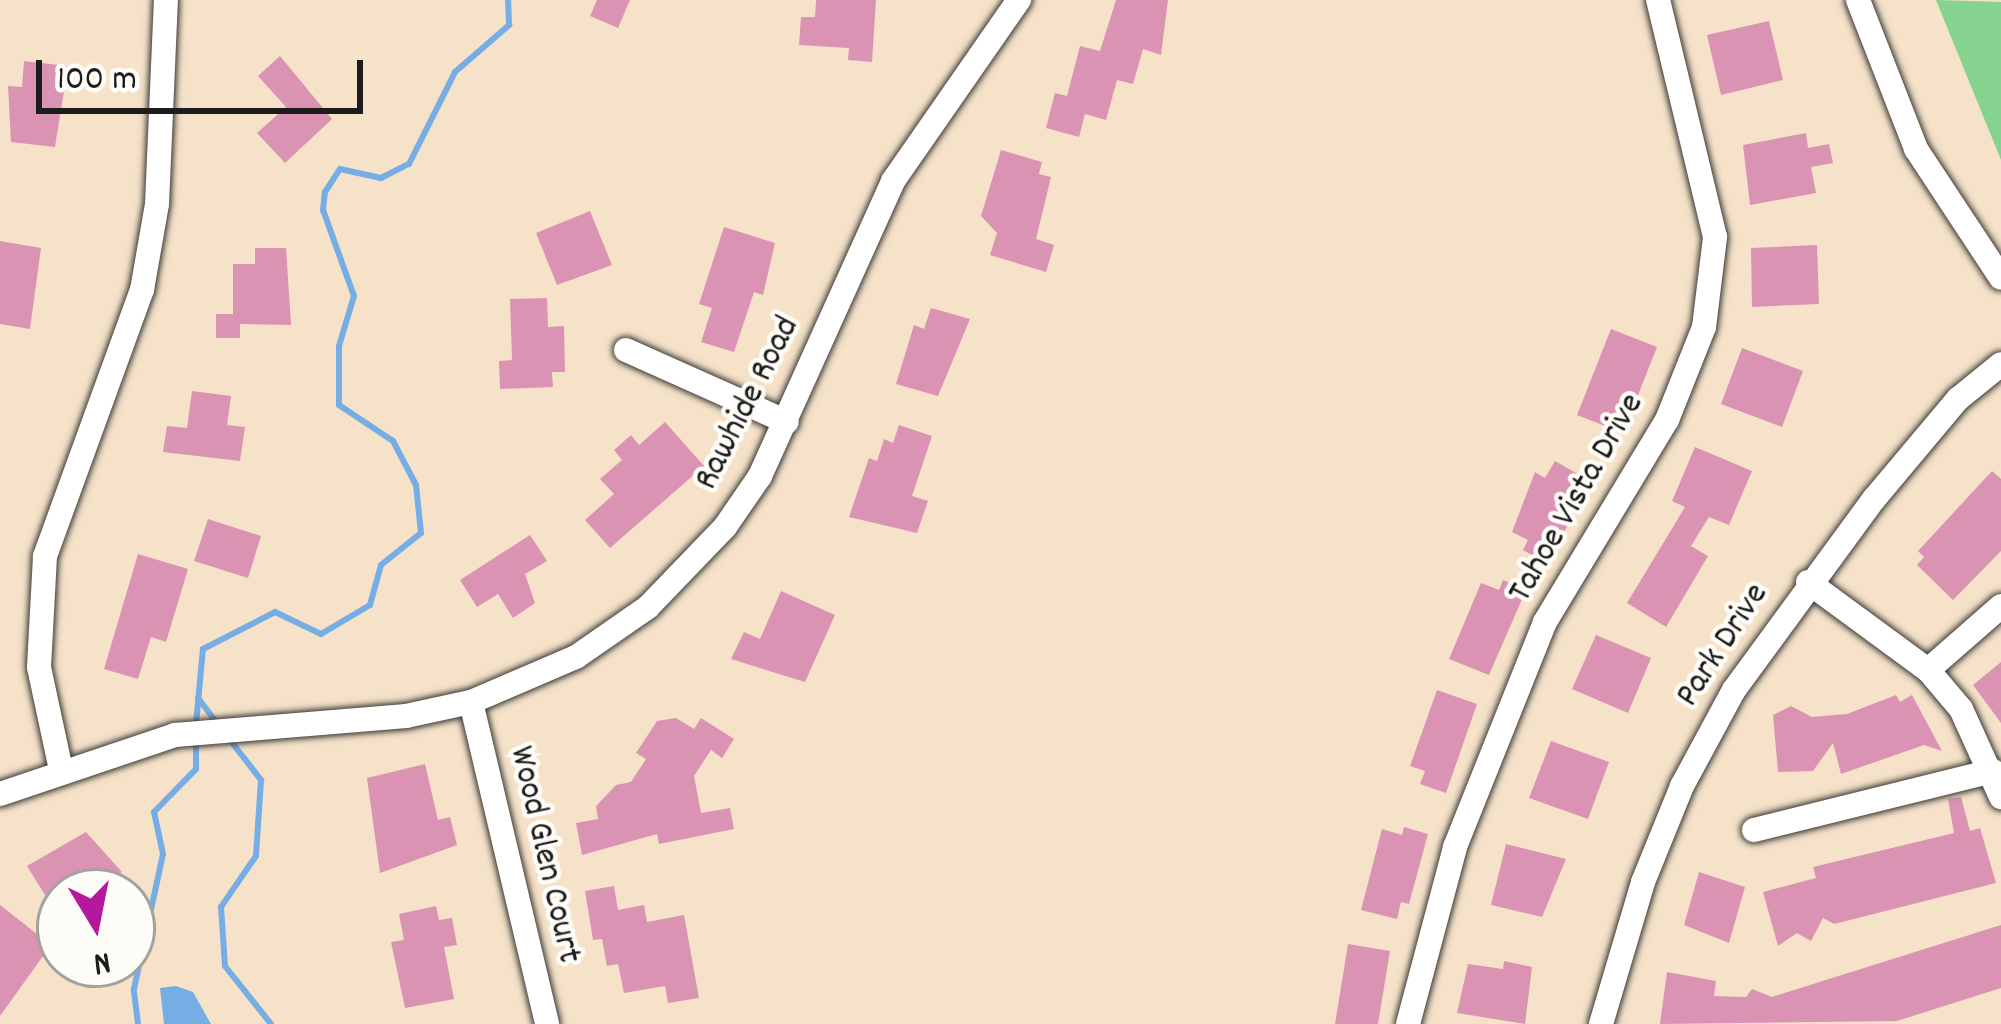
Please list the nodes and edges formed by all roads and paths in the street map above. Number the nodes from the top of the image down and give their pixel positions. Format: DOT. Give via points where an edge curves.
graph roads {
  1 [pos="166,0"];
  2 [pos="1018,0"];
  3 [pos="1658,0"];
  4 [pos="1858,0"];
  5 [pos="2001,278"];
  6 [pos="626,350"];
  7 [pos="2001,364"];
  8 [pos="788,422"];
  9 [pos="1808,582"];
  10 [pos="2001,606"];
  11 [pos="1928,670"];
  12 [pos="471,701"];
  13 [pos="61,770"];
  14 [pos="1993,771"];
  15 [pos="0,794"];
  16 [pos="2001,796"];
  17 [pos="1754,830"];
  18 [pos="547,1024"];
  19 [pos="1408,1024"];
  20 [pos="1601,1024"];
  1 -- 13 [label="street" via="157,204 142,290 45,556 39,667"];
  2 -- 8 [label="street, Rawhide Road" via="913,145"];
  3 -- 19 [label="street, Tahoe Vista Drive" via="1715,237 1704,327 1667,420 1545,622 1455,847"];
  4 -- 5 [label="street" via="1916,149"];
  6 -- 8 [label="street"];
  7 -- 9 [label="street, Park Drive" via="1958,399"];
  8 -- 12 [label="street, Rawhide Road" via="725,527 648,607 576,657"];
  9 -- 11 [label="street"];
  9 -- 20 [label="street, Park Drive" via="1733,690 1682,785"];
  10 -- 11 [label="street"];
  11 -- 14 [label="street" via="1961,709"];
  12 -- 13 [label="street, Rawhide Road" via="406,716 175,735"];
  12 -- 18 [label="street, Wood Glen Court"];
  13 -- 15 [label="street, Rawhide Road"];
  14 -- 16 [label="street"];
  14 -- 17 [label="street"];
}
